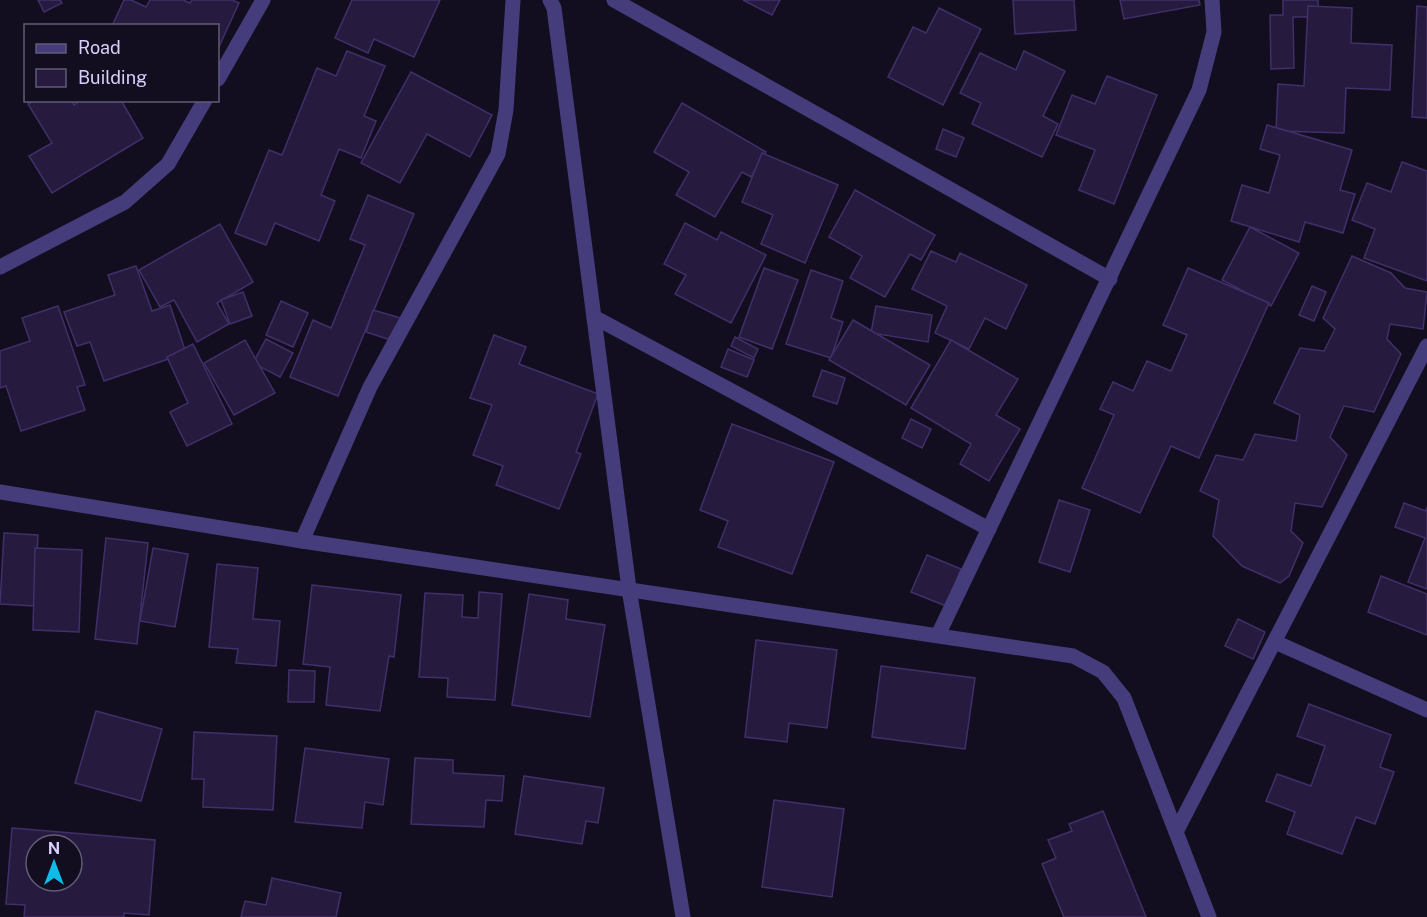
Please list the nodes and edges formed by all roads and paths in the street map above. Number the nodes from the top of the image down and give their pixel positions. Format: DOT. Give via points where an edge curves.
graph roads {
  1 [pos="263,0"];
  2 [pos="513,0"];
  3 [pos="550,0"];
  4 [pos="614,0"];
  5 [pos="1212,0"];
  6 [pos="219,77"];
  7 [pos="204,102"];
  8 [pos="0,267"];
  9 [pos="1110,279"];
  10 [pos="594,317"];
  11 [pos="1427,346"];
  12 [pos="0,492"];
  13 [pos="989,529"];
  14 [pos="302,541"];
  15 [pos="629,589"];
  16 [pos="938,635"];
  17 [pos="1275,642"];
  18 [pos="1427,710"];
  19 [pos="1176,832"];
  20 [pos="683,917"];
  21 [pos="1209,917"];
  1 -- 6 [label="street"];
  2 -- 14 [label="street" via="506,110 498,154 370,387"];
  3 -- 10 [label="street"];
  4 -- 9 [label="street"];
  5 -- 9 [label="street" via="1214,32 1199,90"];
  7 -- 8 [label="street" via="168,164 125,202"];
  9 -- 13 [label="street"];
  10 -- 13 [label="street"];
  10 -- 15 [label="street"];
  11 -- 17 [label="street"];
  12 -- 14 [label="street"];
  13 -- 16 [label="street"];
  14 -- 15 [label="street"];
  15 -- 16 [label="street"];
  15 -- 20 [label="street"];
  16 -- 19 [label="street" via="1073,656 1103,672 1124,698"];
  17 -- 18 [label="street"];
  17 -- 19 [label="street"];
  19 -- 21 [label="street"];
}
